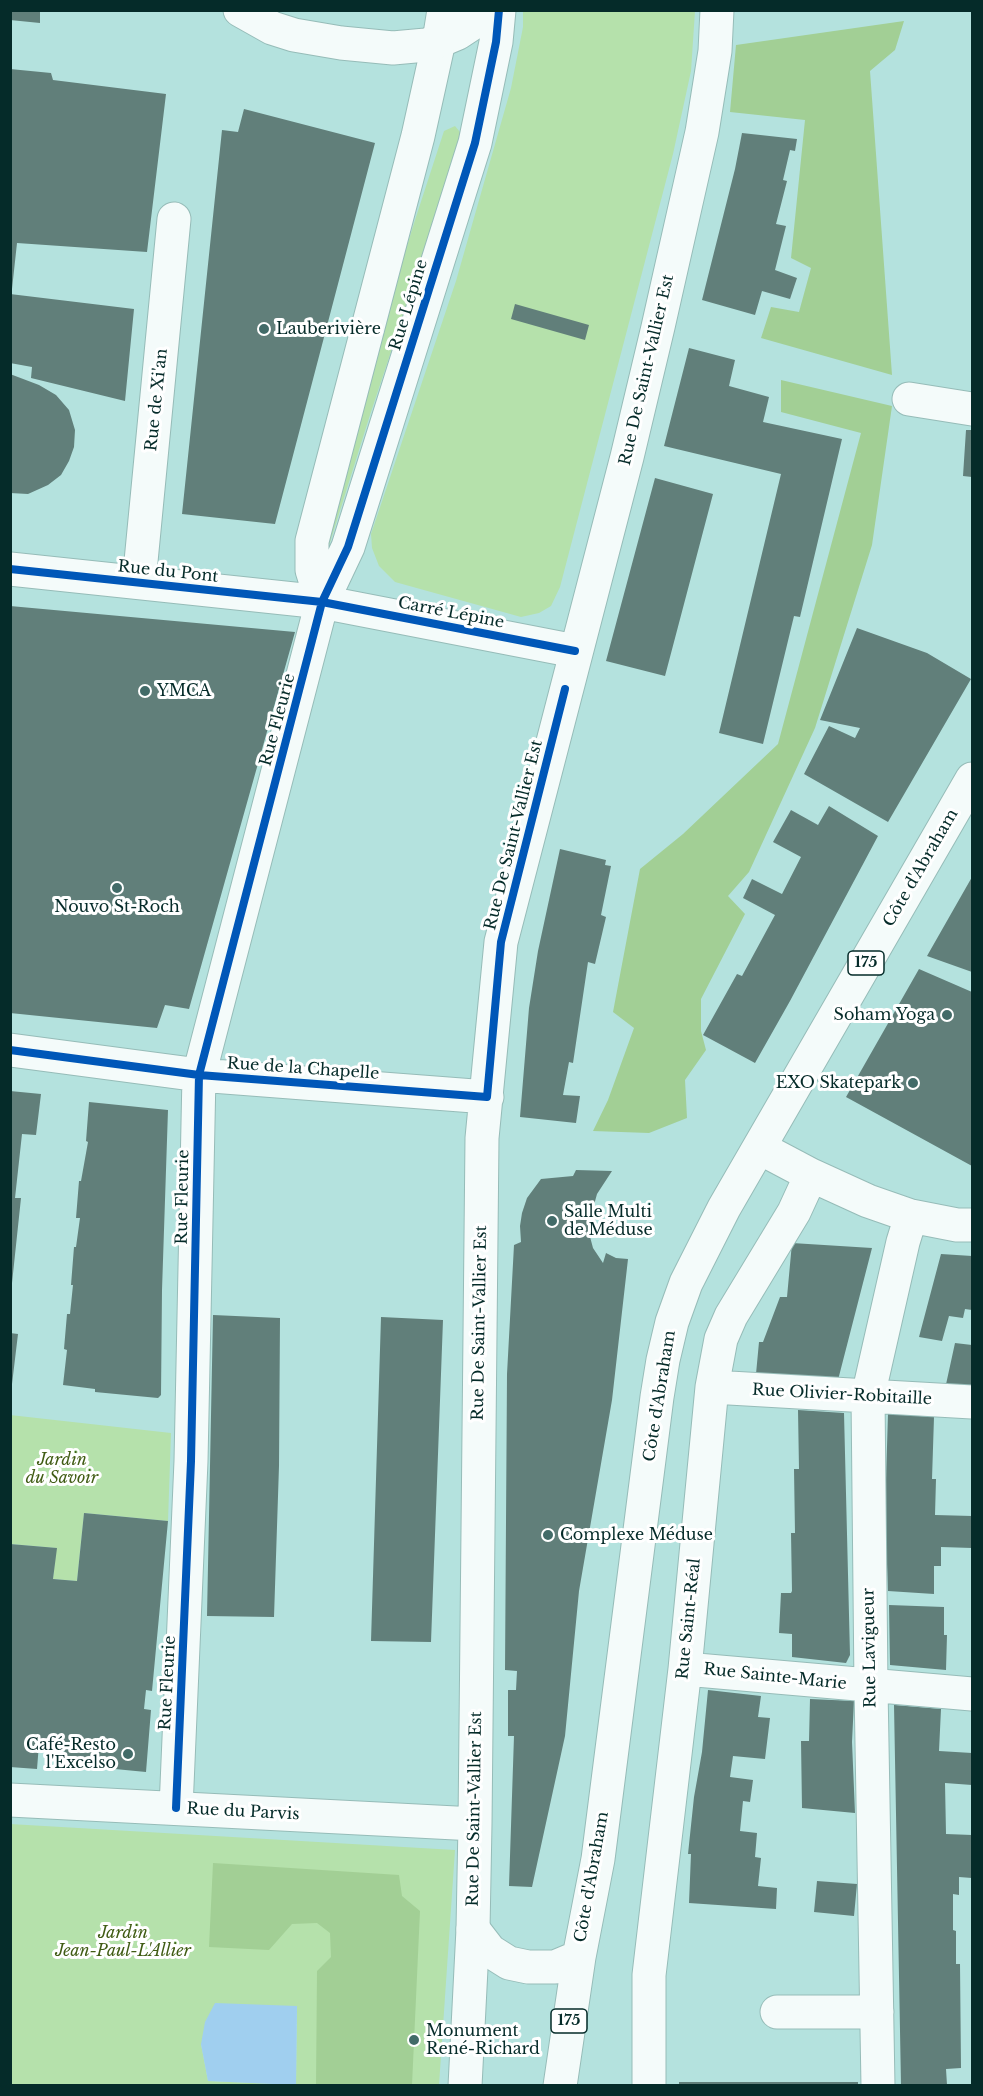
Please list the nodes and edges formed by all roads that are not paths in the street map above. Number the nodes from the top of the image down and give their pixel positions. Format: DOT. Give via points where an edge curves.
graph roads {
  1 [pos="240,10"];
  2 [pos="493,10"];
  3 [pos="499,10"];
  4 [pos="717,10"];
  5 [pos="442,26"];
  6 [pos="174,219"];
  7 [pos="909,399"];
  8 [pos="972,409"];
  9 [pos="10,569"];
  10 [pos="139,582"];
  11 [pos="322,602"];
  12 [pos="575,651"];
  13 [pos="972,779"];
  14 [pos="10,1050"];
  15 [pos="199,1075"];
  16 [pos="487,1097"];
  17 [pos="760,1148"];
  18 [pos="812,1175"];
  19 [pos="911,1216"];
  20 [pos="972,1225"];
  21 [pos="712,1388"];
  22 [pos="868,1396"];
  23 [pos="972,1402"];
  24 [pos="685,1669"];
  25 [pos="871,1687"];
  26 [pos="972,1694"];
  27 [pos="10,1800"];
  28 [pos="176,1808"];
  29 [pos="475,1824"];
  30 [pos="473,1929"];
  31 [pos="579,1957"];
  32 [pos="777,2012"];
  33 [pos="877,2013"];
  34 [pos="465,2085"];
  35 [pos="560,2085"];
  36 [pos="649,2085"];
  37 [pos="878,2085"];
  1 -- 5 [label="street" via="294,35 393,48 426,45"];
  2 -- 5 [label="street" via="458,33"];
  3 -- 11 [label="street, Rue Lépine" via="475,143 348,547"];
  4 -- 12 [label="street, Rue De Saint-Vallier Est" via="716,51 702,132 627,457"];
  5 -- 11 [label="street, Rue Lépine" via="418,136 312,541 312,570"];
  6 -- 10 [label="street, Rue de Xi'an"];
  7 -- 8 [label="street"];
  9 -- 10 [label="street, Rue du Pont"];
  10 -- 11 [label="street, Rue du Pont"];
  11 -- 12 [label="street, Carré Lépine"];
  11 -- 15 [label="street, Rue Fleurie"];
  12 -- 16 [label="street, Rue De Saint-Vallier Est" via="501,942"];
  13 -- 17 [label="street, Côte d'Abraham / 175"];
  14 -- 15 [label="street, Rue de la Chapelle"];
  15 -- 16 [label="street, Rue de la Chapelle"];
  15 -- 28 [label="street, Rue Fleurie" via="191,1461"];
  16 -- 29 [label="street, Rue De Saint-Vallier Est" via="482,1138"];
  17 -- 18 [label="street"];
  17 -- 31 [label="street, Côte d'Abraham / 175" via="686,1283 663,1360 598,1859"];
  18 -- 19 [label="street"];
  18 -- 21 [label="street, Rue Saint-Réal" via="731,1316 721,1339"];
  19 -- 20 [label="street"];
  19 -- 22 [label="street, Rue Lavigueur"];
  21 -- 22 [label="street, Rue Olivier-Robitaille"];
  21 -- 24 [label="street, Rue Saint-Réal"];
  22 -- 23 [label="street, Rue Olivier-Robitaille"];
  22 -- 25 [label="street, Rue Lavigueur"];
  24 -- 25 [label="street, Rue Sainte-Marie"];
  24 -- 36 [label="street, Rue Saint-Réal" via="649,1974"];
  25 -- 26 [label="street, Rue Sainte-Marie"];
  25 -- 33 [label="street, Rue Lavigueur"];
  27 -- 28 [label="street, Rue du Parvis"];
  28 -- 29 [label="street, Rue du Parvis"];
  29 -- 30 [label="street, Rue De Saint-Vallier Est"];
  30 -- 31 [label="street" via="490,1951 509,1963 555,1967"];
  30 -- 34 [label="street, Rue De Saint-Vallier Est"];
  31 -- 35 [label="street, Côte d'Abraham / 175"];
  32 -- 33 [label="street"];
  33 -- 37 [label="street, Rue Lavigueur"];
}
